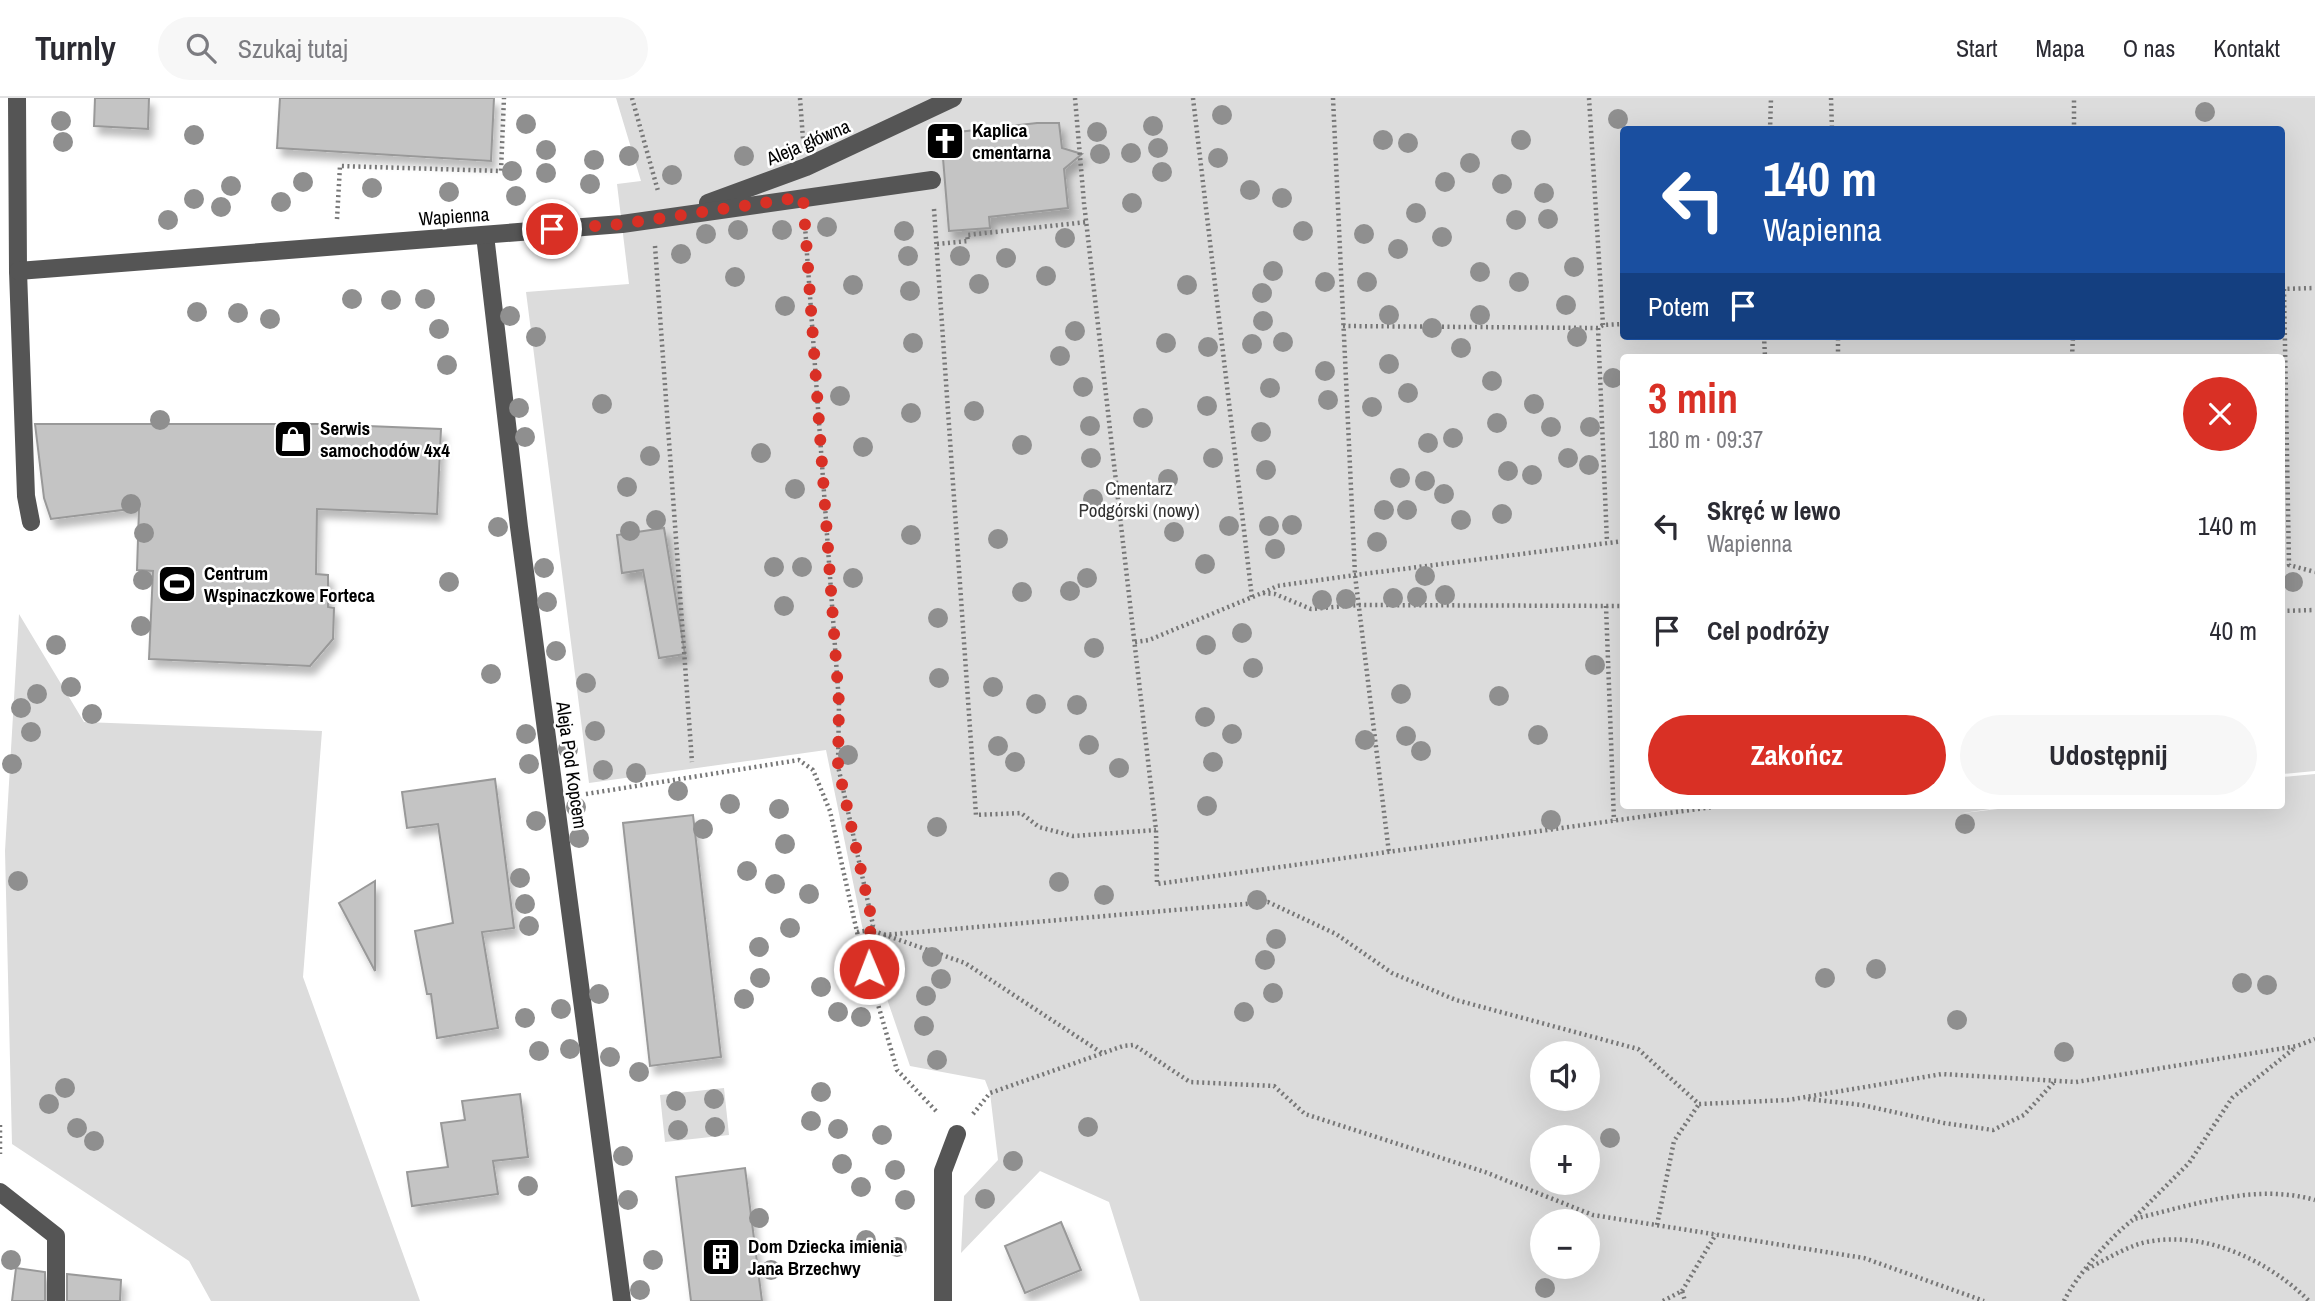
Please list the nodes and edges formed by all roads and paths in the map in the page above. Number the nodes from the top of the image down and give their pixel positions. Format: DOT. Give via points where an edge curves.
graph roads {
  1 [pos="17,98"];
  2 [pos="504,98"];
  3 [pos="632,98"];
  4 [pos="800,98"];
  5 [pos="953,98"];
  6 [pos="1075,98"];
  7 [pos="1193,98"];
  8 [pos="1333,98"];
  9 [pos="1589,98"];
  10 [pos="1771,98"];
  11 [pos="1831,98"];
  12 [pos="2074,98"];
  13 [pos="1770,126"];
  14 [pos="1832,126"];
  15 [pos="2074,126"];
  16 [pos="806,167"];
  17 [pos="932,180"];
  18 [pos="803,197"];
  19 [pos="664,217"];
  20 [pos="337,220"];
  21 [pos="1087,222"];
  22 [pos="485,235"];
  23 [pos="937,244"];
  24 [pos="18,271"];
  25 [pos="2315,288"];
  26 [pos="2285,289"];
  27 [pos="1620,325"];
  28 [pos="1343,326"];
  29 [pos="1601,327"];
  30 [pos="31,522"];
  31 [pos="1620,541"];
  32 [pos="2285,541"];
  33 [pos="1607,542"];
  34 [pos="2315,572"];
  35 [pos="1355,575"];
  36 [pos="1262,593"];
  37 [pos="1252,598"];
  38 [pos="1358,604"];
  39 [pos="1606,606"];
  40 [pos="1620,606"];
  41 [pos="2315,610"];
  42 [pos="2285,611"];
  43 [pos="1135,642"];
  44 [pos="692,762"];
  45 [pos="586,794"];
  46 [pos="1699,809"];
  47 [pos="1614,821"];
  48 [pos="1156,830"];
  49 [pos="1389,853"];
  50 [pos="871,930"];
  51 [pos="858,932"];
  52 [pos="884,934"];
  53 [pos="863,950"];
  54 [pos="2315,1039"];
  55 [pos="2297,1046"];
  56 [pos="1102,1053"];
  57 [pos="2055,1081"];
  58 [pos="917,1090"];
  59 [pos="1802,1098"];
  60 [pos="1699,1104"];
  61 [pos="0,1125"];
  62 [pos="957,1134"];
  63 [pos="0,1154"];
  64 [pos="0,1192"];
  65 [pos="2315,1200"];
  66 [pos="2134,1219"];
  67 [pos="1657,1225"];
  68 [pos="1716,1234"];
  69 [pos="2084,1271"];
  70 [pos="1682,1291"];
  71 [pos="56,1301"];
  72 [pos="622,1301"];
  73 [pos="943,1301"];
  74 [pos="1663,1301"];
  75 [pos="1685,1301"];
  76 [pos="1984,1301"];
  77 [pos="2064,1301"];
  78 [pos="2309,1301"];
  1 -- 24 [label="street"];
  2 -- 20 [label="path" via="502,171 340,166"];
  3 -- 19 [label="path"];
  4 -- 16 [label="path"];
  5 -- 16 [label="street, Aleja główna"];
  6 -- 21 [label="path"];
  7 -- 37 [label="path"];
  8 -- 28 [label="path"];
  9 -- 29 [label="path"];
  10 -- 13 [label="path"];
  11 -- 14 [label="path"];
  12 -- 15 [label="path"];
  16 -- 19 [label="street, Aleja główna"];
  17 -- 18 [label="street, Wapienna"];
  17 -- 23 [label="path"];
  18 -- 19 [label="street, Wapienna"];
  18 -- 50 [label="path" via="839,703 838,766"];
  19 -- 22 [label="street, Wapienna"];
  19 -- 44 [label="path"];
  21 -- 23 [label="path" via="967,235 968,241"];
  21 -- 43 [label="path"];
  22 -- 24 [label="street, Wapienna"];
  22 -- 72 [label="street, Aleja Pod Kopcem" via="522,553"];
  23 -- 48 [label="path" via="976,815 1021,813 1040,827 1073,836"];
  24 -- 30 [label="street" via="26,496"];
  25 -- 26 [label="path"];
  27 -- 29 [label="path"];
  28 -- 29 [label="path"];
  28 -- 35 [label="path"];
  29 -- 33 [label="path"];
  31 -- 33 [label="path"];
  32 -- 34 [label="path" via="2289,565"];
  33 -- 35 [label="path"];
  35 -- 36 [label="path" via="1277,586"];
  35 -- 38 [label="path"];
  36 -- 37 [label="path"];
  36 -- 38 [label="path" via="1311,609"];
  37 -- 43 [label="path"];
  38 -- 39 [label="path"];
  38 -- 49 [label="path"];
  39 -- 40 [label="path"];
  39 -- 47 [label="path"];
  41 -- 42 [label="path"];
  43 -- 48 [label="path"];
  45 -- 51 [label="path" via="799,760 813,770 831,811"];
  46 -- 47 [label="path"];
  47 -- 49 [label="path"];
  48 -- 49 [label="path" via="1157,884"];
  50 -- 51 [label="path"];
  50 -- 52 [label="path"];
  50 -- 53 [label="path"];
  51 -- 53 [label="path"];
  52 -- 56 [label="path" via="965,963"];
  52 -- 60 [label="path" via="1268,902 1336,934 1392,973 1456,1000 1638,1049"];
  53 -- 58 [label="path" via="897,1070"];
  54 -- 55 [label="path"];
  55 -- 57 [label="path" via="2150,1072"];
  55 -- 66 [label="path" via="2232,1098 2189,1163"];
  56 -- 62 [label="path" via="990,1093"];
  56 -- 67 [label="path" via="1134,1045 1190,1083 1274,1086 1305,1114 1485,1172 1593,1215"];
  57 -- 59 [label="path" via="1942,1074"];
  57 -- 59 [label="path" via="2024,1115 1993,1130"];
  59 -- 60 [label="path"];
  60 -- 67 [label="path" via="1674,1141"];
  61 -- 63 [label="path"];
  62 -- 73 [label="street" via="943,1171"];
  64 -- 71 [label="street" via="57,1236"];
  65 -- 66 [label="path" via="2292,1193 2261,1193"];
  66 -- 69 [label="path" via="2119,1229"];
  67 -- 68 [label="path"];
  68 -- 70 [label="path"];
  68 -- 76 [label="path" via="1864,1258"];
  69 -- 77 [label="path"];
  69 -- 78 [label="path" via="2150,1241 2189,1238 2270,1269"];
  70 -- 74 [label="path"];
  70 -- 75 [label="path"];
}
